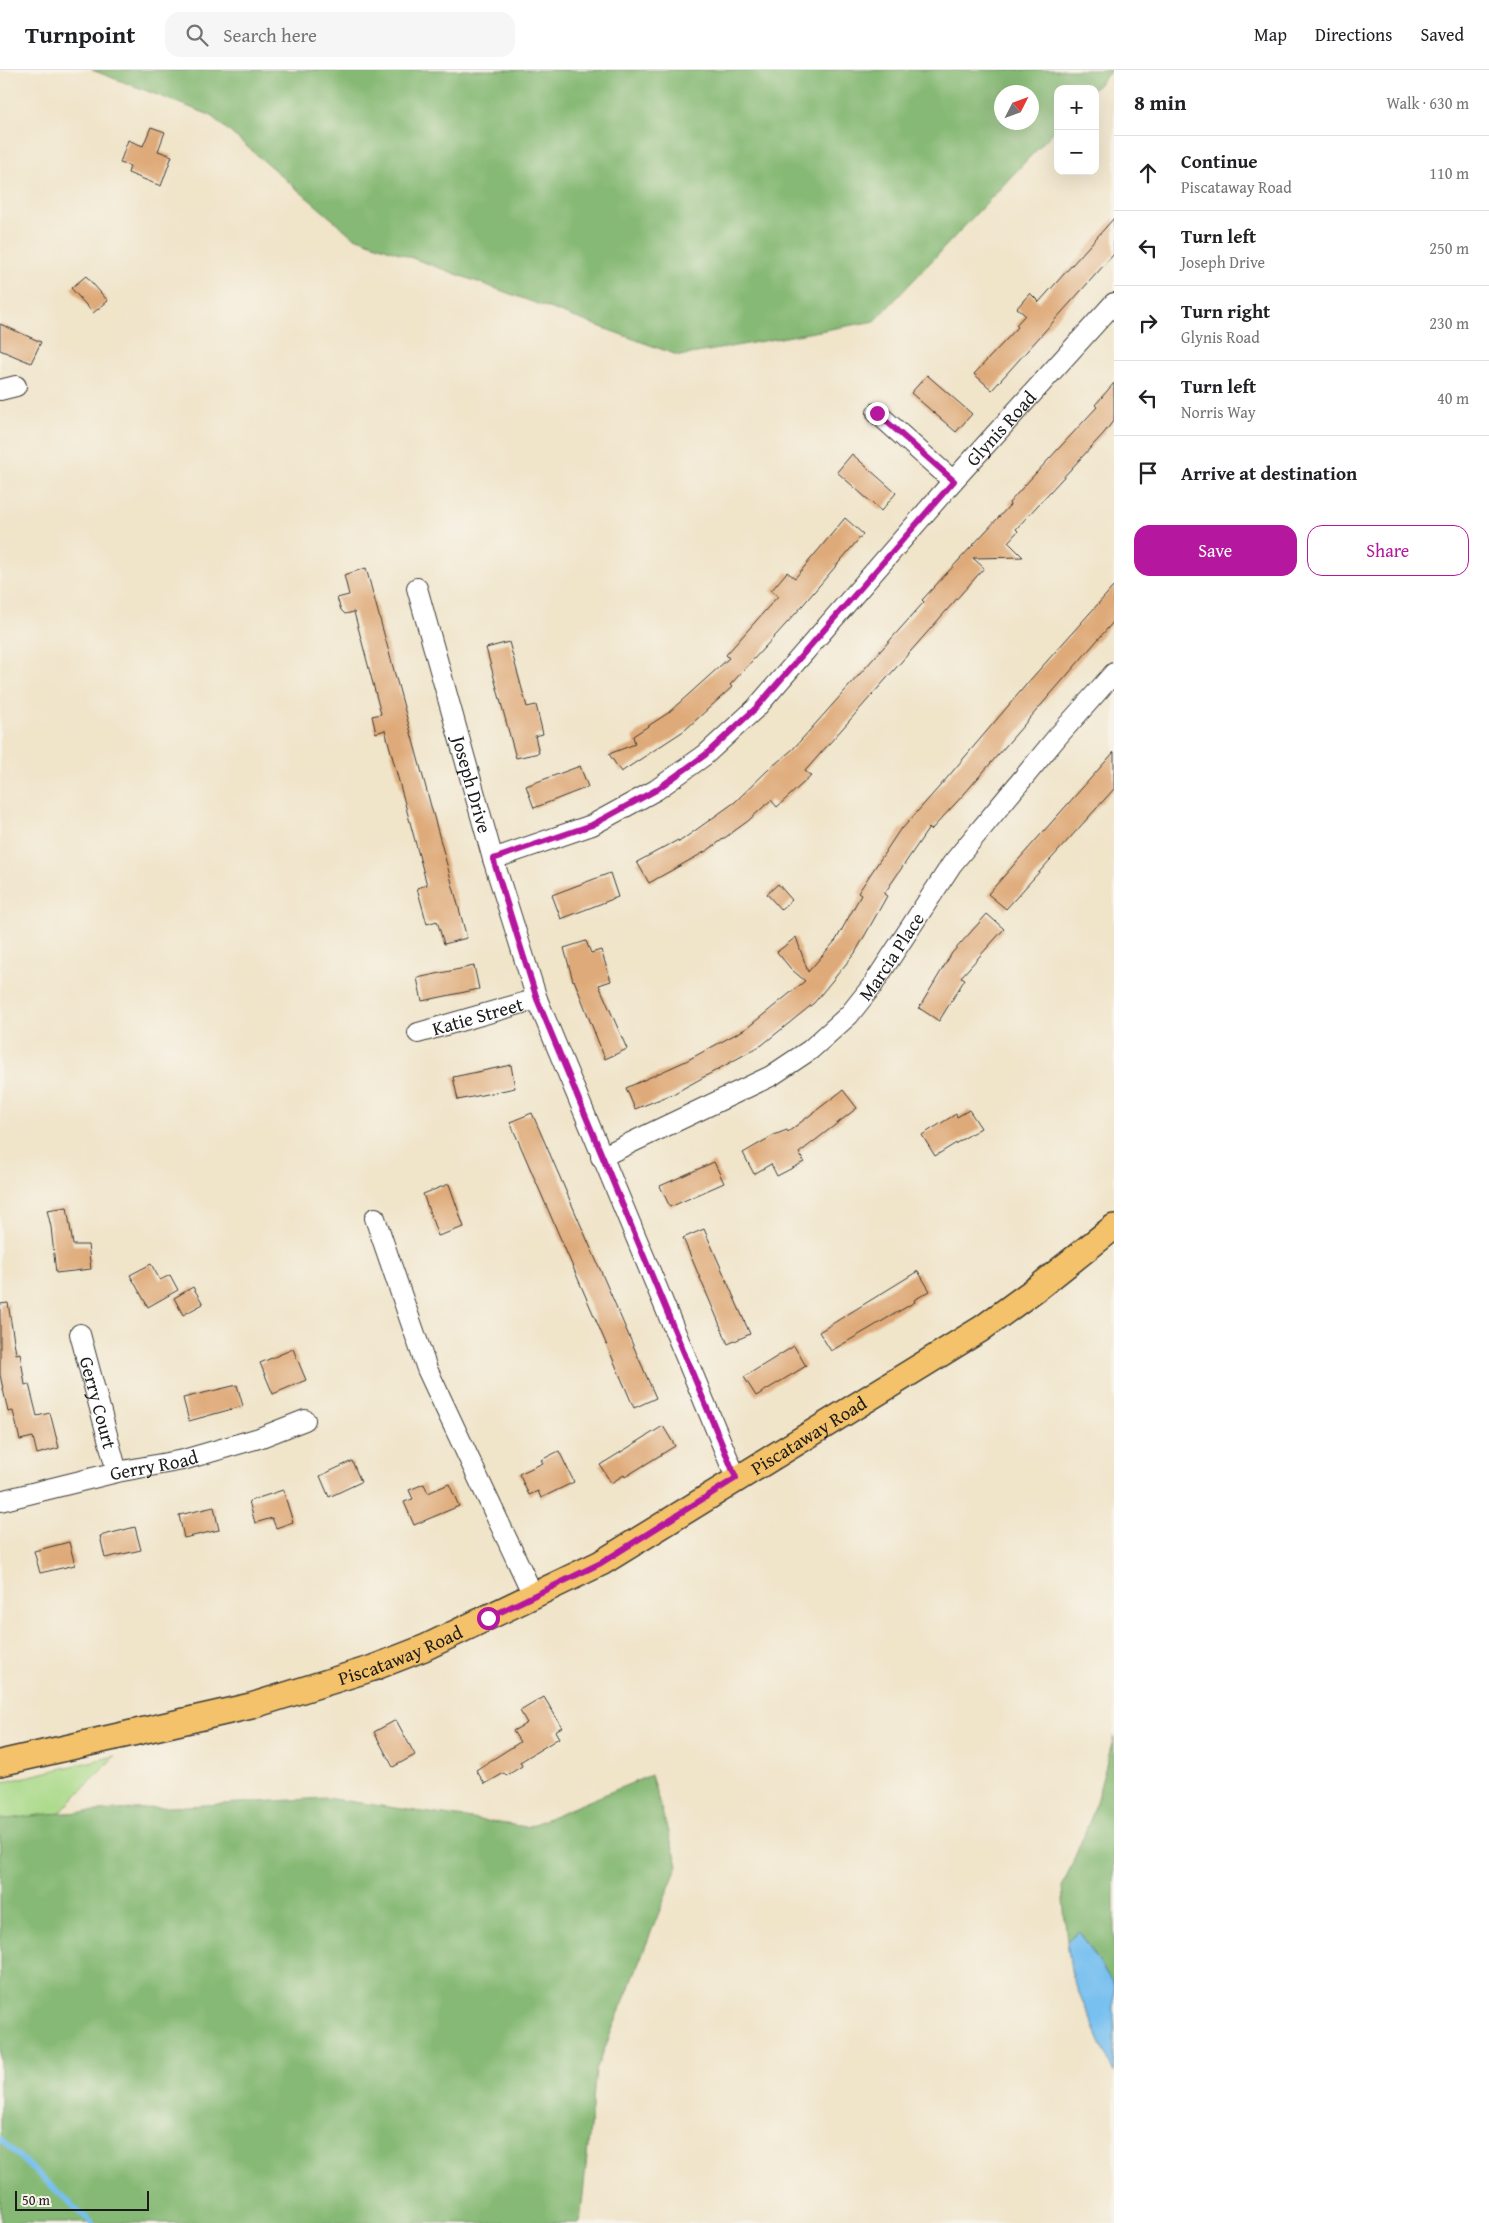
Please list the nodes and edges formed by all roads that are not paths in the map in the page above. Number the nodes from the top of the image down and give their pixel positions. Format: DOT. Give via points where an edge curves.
graph roads {
  1 [pos="1114,303"];
  2 [pos="877,413"];
  3 [pos="954,481"];
  4 [pos="417,588"];
  5 [pos="1114,673"];
  6 [pos="493,859"];
  7 [pos="537,999"];
  8 [pos="418,1033"];
  9 [pos="601,1157"];
  10 [pos="375,1218"];
  11 [pos="1114,1227"];
  12 [pos="80,1334"];
  13 [pos="305,1420"];
  14 [pos="117,1472"];
  15 [pos="736,1478"];
  16 [pos="0,1501"];
  17 [pos="534,1597"];
  18 [pos="0,1763"];
  1 -- 3 [label="street, Glynis Road"];
  2 -- 3 [label="street"];
  3 -- 6 [label="street, Glynis Road" via="756,708 705,755 656,790 592,825"];
  4 -- 6 [label="street, Joseph Drive"];
  5 -- 9 [label="street, Marcia Place" via="952,864 850,1015 810,1050 771,1076"];
  6 -- 7 [label="street, Joseph Drive"];
  7 -- 8 [label="street, Katie Street"];
  7 -- 9 [label="street, Joseph Drive"];
  9 -- 15 [label="street, Joseph Drive"];
  10 -- 17 [label="street" via="427,1369"];
  11 -- 15 [label="main road, Piscataway Road" via="981,1329"];
  12 -- 14 [label="street, Gerry Court"];
  13 -- 14 [label="street, Gerry Road" via="259,1438 192,1457"];
  14 -- 16 [label="street, Gerry Road"];
  15 -- 17 [label="main road, Piscataway Road" via="601,1563"];
  17 -- 18 [label="main road, Piscataway Road" via="373,1668 268,1701"];
}
